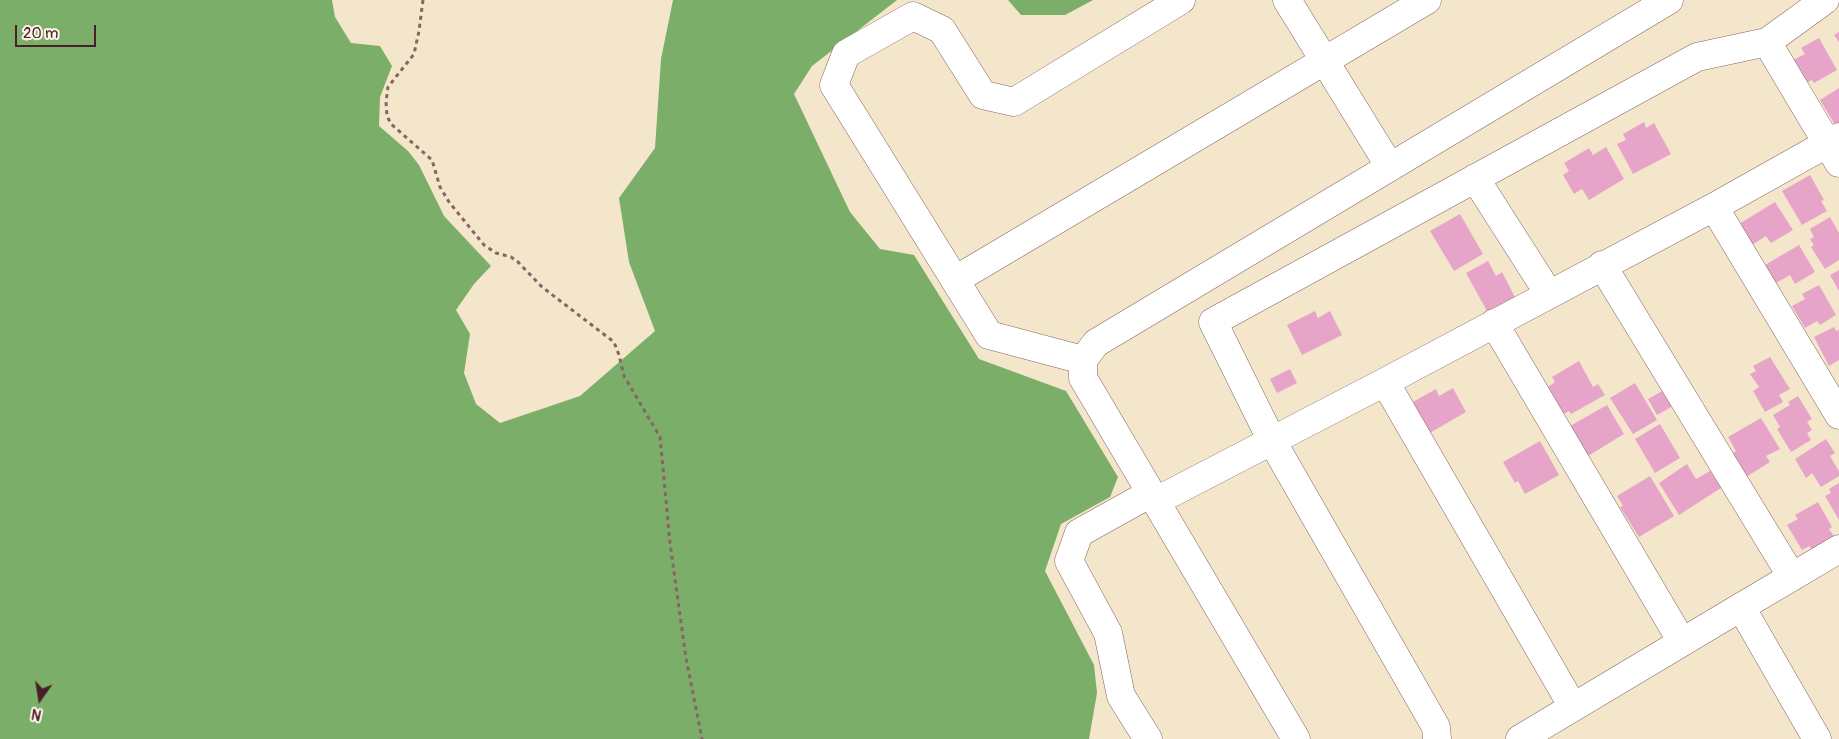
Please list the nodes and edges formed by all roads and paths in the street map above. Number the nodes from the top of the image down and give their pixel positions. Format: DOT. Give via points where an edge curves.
graph roads {
  1 [pos="423,0"];
  2 [pos="1181,0"];
  3 [pos="1287,0"];
  4 [pos="1427,0"];
  5 [pos="1669,0"];
  6 [pos="1825,0"];
  7 [pos="1768,42"];
  8 [pos="1325,61"];
  9 [pos="1835,147"];
  10 [pos="1390,167"];
  11 [pos="1475,178"];
  12 [pos="1714,207"];
  13 [pos="1602,265"];
  14 [pos="955,280"];
  15 [pos="1549,294"];
  16 [pos="1494,323"];
  17 [pos="1083,360"];
  18 [pos="1385,382"];
  19 [pos="1839,415"];
  20 [pos="1272,441"];
  21 [pos="1153,497"];
  22 [pos="1839,549"];
  23 [pos="1792,577"];
  24 [pos="1741,607"];
  25 [pos="1682,642"];
  26 [pos="1573,707"];
  27 [pos="702,739"];
  28 [pos="1148,739"];
  29 [pos="1296,739"];
  30 [pos="1437,739"];
  31 [pos="1520,739"];
  32 [pos="1816,739"];
  1 -- 27 [label="path" via="414,54 393,79 386,94 387,116 391,124 432,160 440,187 449,202 484,245 518,262 542,287 614,342 624,376 660,437 670,543 686,658"];
  2 -- 14 [label="street" via="1014,102 983,95 942,30 913,16 846,54 834,85"];
  3 -- 8 [label="street"];
  4 -- 8 [label="street"];
  5 -- 10 [label="street"];
  6 -- 7 [label="street"];
  7 -- 9 [label="street"];
  7 -- 11 [label="street" via="1697,57"];
  8 -- 10 [label="street"];
  8 -- 14 [label="street"];
  9 -- 12 [label="street"];
  10 -- 17 [label="street" via="1096,343"];
  11 -- 15 [label="street"];
  11 -- 20 [label="street" via="1213,322"];
  12 -- 13 [label="street"];
  12 -- 19 [label="street"];
  13 -- 15 [label="street"];
  13 -- 23 [label="street"];
  14 -- 17 [label="street" via="989,334"];
  15 -- 16 [label="street"];
  16 -- 18 [label="street"];
  16 -- 25 [label="street"];
  17 -- 21 [label="street" via="1084,378"];
  18 -- 20 [label="street"];
  18 -- 26 [label="street"];
  20 -- 21 [label="street"];
  20 -- 30 [label="street" via="1436,726"];
  21 -- 28 [label="street" via="1079,533 1069,561 1108,633 1120,696"];
  21 -- 29 [label="street"];
  22 -- 23 [label="street"];
  23 -- 24 [label="street"];
  24 -- 25 [label="street"];
  24 -- 32 [label="street"];
  25 -- 26 [label="street"];
  26 -- 31 [label="street"];
}
